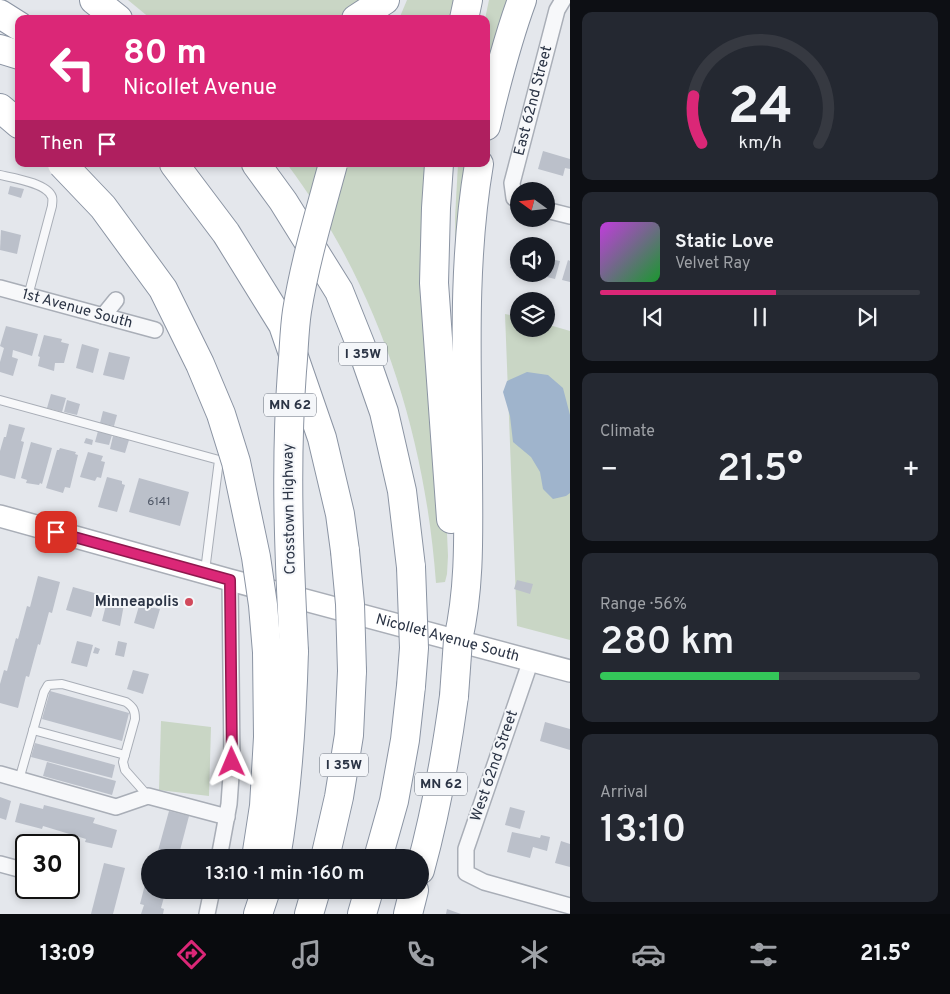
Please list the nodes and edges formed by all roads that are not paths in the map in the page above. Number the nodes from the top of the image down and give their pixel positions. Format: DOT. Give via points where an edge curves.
graph roads {
  1 [pos="94,0"];
  2 [pos="385,0"];
  3 [pos="389,0"];
  4 [pos="468,0"];
  5 [pos="522,0"];
  6 [pos="563,0"];
  7 [pos="0,14"];
  8 [pos="113,15"];
  9 [pos="362,15"];
  10 [pos="383,15"];
  11 [pos="465,15"];
  12 [pos="15,23"];
  13 [pos="0,49"];
  14 [pos="15,54"];
  15 [pos="0,108"];
  16 [pos="490,109"];
  17 [pos="15,121"];
  18 [pos="65,167"];
  19 [pos="176,167"];
  20 [pos="258,167"];
  21 [pos="332,167"];
  22 [pos="439,167"];
  23 [pos="479,167"];
  24 [pos="0,174"];
  25 [pos="512,182"];
  26 [pos="555,212"];
  27 [pos="570,216"];
  28 [pos="0,288"];
  29 [pos="28,296"];
  30 [pos="116,300"];
  31 [pos="103,316"];
  32 [pos="154,330"];
  33 [pos="0,400"];
  34 [pos="0,516"];
  35 [pos="205,573"];
  36 [pos="230,580"];
  37 [pos="461,586"];
  38 [pos="531,660"];
  39 [pos="570,671"];
  40 [pos="33,730"];
  41 [pos="125,755"];
  42 [pos="0,774"];
  43 [pos="20,780"];
  44 [pos="148,796"];
  45 [pos="227,817"];
  46 [pos="222,849"];
  47 [pos="257,849"];
  48 [pos="277,849"];
  49 [pos="327,849"];
  50 [pos="381,849"];
  51 [pos="426,849"];
  52 [pos="0,866"];
  53 [pos="15,869"];
  54 [pos="210,899"];
  55 [pos="252,899"];
  56 [pos="263,899"];
  57 [pos="313,899"];
  58 [pos="366,899"];
  59 [pos="412,899"];
  60 [pos="570,906"];
  61 [pos="207,914"];
  62 [pos="251,914"];
  63 [pos="258,914"];
  64 [pos="309,914"];
  65 [pos="362,914"];
  66 [pos="408,914"];
  1 -- 8 [label="highway"];
  2 -- 9 [label="highway"];
  3 -- 10 [label="highway"];
  4 -- 11 [label="highway"];
  5 -- 16 [label="highway"];
  6 -- 25 [label="street, East 62nd Street" via="557,10"];
  7 -- 12 [label="highway"];
  13 -- 14 [label="highway"];
  15 -- 17 [label="highway"];
  18 -- 47 [label="highway, bridge" via="103,206 163,289 204,373 236,462 256,557 267,652 268,737 264,806"];
  19 -- 49 [label="highway, I 35W, bridge" via="226,234 283,325 322,438 340,514 350,604 352,671 349,735 340,797"];
  20 -- 50 [label="highway, I 35W, bridge" via="339,291 384,412 402,491 411,567 414,639 405,740 394,801"];
  21 -- 48 [label="highway, Crosstown Highway / MN 62, bridge" via="297,312 292,371 287,468 294,651 291,739"];
  22 -- 37 [label="highway, MN 62" via="434,283"];
  23 -- 37 [label="highway" via="470,232 466,310 468,504"];
  24 -- 29 [label="lane" via="39,185 52,197"];
  26 -- 27 [label="street"];
  28 -- 29 [label="street, 1st Avenue South"];
  29 -- 31 [label="street, 1st Avenue South"];
  30 -- 31 [label="street"];
  31 -- 32 [label="street, 1st Avenue South"];
  33 -- 35 [label="lane" via="219,460"];
  34 -- 35 [label="main road, Nicollet Avenue South"];
  35 -- 36 [label="main road, Nicollet Avenue South"];
  36 -- 38 [label="main road, Nicollet Avenue South"];
  36 -- 45 [label="street" via="232,762"];
  37 -- 51 [label="highway, MN 62, bridge" via="455,611 458,640 446,758"];
  38 -- 39 [label="main road, Nicollet Avenue South"];
  38 -- 60 [label="street, West 62nd Street" via="466,849 466,873 484,882"];
  40 -- 41 [label="lane"];
  40 -- 41 [label="lane" via="48,685 62,684 132,706 135,719"];
  40 -- 43 [label="lane"];
  41 -- 44 [label="lane" via="125,770"];
  42 -- 43 [label="street"];
  43 -- 44 [label="street" via="116,807"];
  44 -- 45 [label="street"];
  45 -- 46 [label="street"];
  52 -- 53 [label="street"];
  54 -- 61 [label="street"];
  55 -- 62 [label="highway"];
  56 -- 63 [label="highway"];
  57 -- 64 [label="highway"];
  58 -- 65 [label="highway"];
  59 -- 66 [label="highway"];
}
